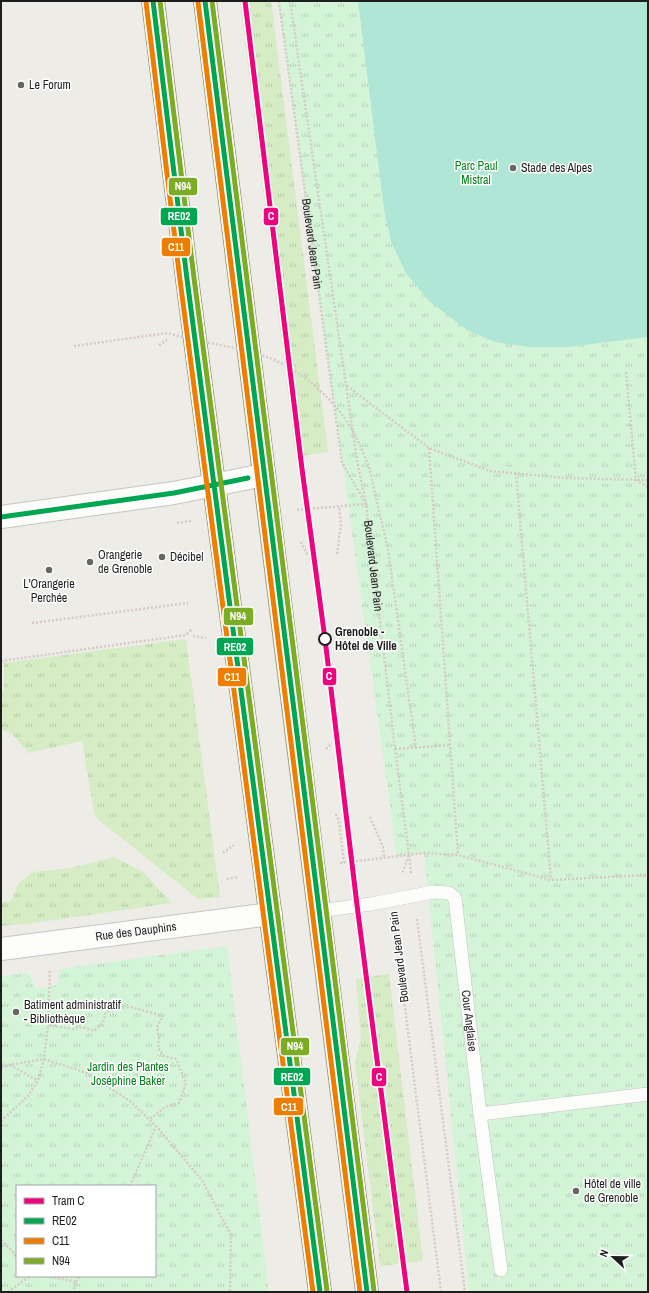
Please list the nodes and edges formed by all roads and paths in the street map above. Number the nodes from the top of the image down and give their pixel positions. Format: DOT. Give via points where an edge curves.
graph roads {
  1 [pos="153,1"];
  2 [pos="205,1"];
  3 [pos="279,1"];
  4 [pos="290,1"];
  5 [pos="74,346"];
  6 [pos="626,372"];
  7 [pos="347,386"];
  8 [pos="429,448"];
  9 [pos="516,473"];
  10 [pos="263,475"];
  11 [pos="636,480"];
  12 [pos="648,480"];
  13 [pos="214,485"];
  14 [pos="648,487"];
  15 [pos="366,504"];
  16 [pos="339,506"];
  17 [pos="1,517"];
  18 [pos="337,554"];
  19 [pos="188,603"];
  20 [pos="32,623"];
  21 [pos="192,629"];
  22 [pos="193,636"];
  23 [pos="208,639"];
  24 [pos="1,661"];
  25 [pos="450,745"];
  26 [pos="416,748"];
  27 [pos="395,749"];
  28 [pos="370,816"];
  29 [pos="409,855"];
  30 [pos="458,855"];
  31 [pos="384,857"];
  32 [pos="648,874"];
  33 [pos="551,880"];
  34 [pos="414,896"];
  35 [pos="392,900"];
  36 [pos="319,911"];
  37 [pos="271,914"];
  38 [pos="1,949"];
  39 [pos="51,965"];
  40 [pos="48,1025"];
  41 [pos="44,1059"];
  42 [pos="9,1065"];
  43 [pos="1,1068"];
  44 [pos="38,1081"];
  45 [pos="648,1094"];
  46 [pos="480,1114"];
  47 [pos="149,1120"];
  48 [pos="1,1121"];
  49 [pos="156,1126"];
  50 [pos="130,1185"];
  51 [pos="1,1240"];
  52 [pos="16,1255"];
  53 [pos="501,1270"];
  54 [pos="29,1277"];
  55 [pos="51,1277"];
  56 [pos="78,1277"];
  57 [pos="76,1282"];
  58 [pos="8,1292"];
  59 [pos="73,1292"];
  60 [pos="230,1292"];
  61 [pos="320,1292"];
  62 [pos="367,1292"];
  63 [pos="441,1292"];
  64 [pos="465,1292"];
  1 -- 13 [label="main road"];
  2 -- 10 [label="main road"];
  3 -- 15 [label="path, Boulevard Jean Pain" via="342,462"];
  4 -- 7 [label="path, Boulevard Jean Pain"];
  5 -- 26 [label="path, bridge" via="168,333 269,358 283,364 327,397 348,423 370,467 388,550"];
  6 -- 11 [label="path"];
  7 -- 8 [label="path"];
  7 -- 15 [label="path, Boulevard Jean Pain"];
  8 -- 9 [label="path" via="490,471"];
  8 -- 25 [label="path"];
  9 -- 11 [label="path" via="565,478"];
  9 -- 33 [label="path"];
  10 -- 13 [label="street"];
  10 -- 36 [label="main road"];
  11 -- 12 [label="path"];
  11 -- 14 [label="path"];
  13 -- 17 [label="street" via="132,500"];
  13 -- 37 [label="main road"];
  15 -- 27 [label="path, Boulevard Jean Pain"];
  16 -- 18 [label="path" via="341,523"];
  19 -- 20 [label="path"];
  21 -- 24 [label="path" via="186,635"];
  22 -- 23 [label="path"];
  25 -- 26 [label="path"];
  25 -- 30 [label="path"];
  26 -- 27 [label="path"];
  27 -- 29 [label="path, Boulevard Jean Pain"];
  28 -- 31 [label="path" via="383,846"];
  29 -- 30 [label="path"];
  29 -- 35 [label="path, Boulevard Jean Pain"];
  30 -- 33 [label="path"];
  32 -- 33 [label="path"];
  34 -- 35 [label="lane, Cour Anglaise"];
  34 -- 46 [label="lane, Cour Anglaise" via="433,892 449,893 455,898"];
  34 -- 64 [label="path, Boulevard Jean Pain"];
  35 -- 36 [label="lane, Cour Anglaise"];
  35 -- 63 [label="path, Boulevard Jean Pain"];
  36 -- 62 [label="main road"];
  37 -- 38 [label="street, Rue des Dauphins"];
  37 -- 61 [label="main road"];
  39 -- 40 [label="path"];
  40 -- 41 [label="path"];
  40 -- 47 [label="path" via="72,1029 82,1027 94,1031 102,1023 106,1012 131,1008 163,1016 157,1027 158,1048 164,1056 176,1059 186,1083 179,1103 165,1107"];
  41 -- 42 [label="path"];
  41 -- 44 [label="path"];
  41 -- 47 [label="path" via="87,1073 130,1101"];
  42 -- 43 [label="path"];
  42 -- 44 [label="path"];
  44 -- 48 [label="path" via="28,1096"];
  45 -- 46 [label="lane"];
  46 -- 53 [label="lane, Cour Anglaise"];
  47 -- 49 [label="path"];
  49 -- 50 [label="path"];
  49 -- 60 [label="path" via="202,1180 231,1235"];
  51 -- 52 [label="path"];
  54 -- 58 [label="path"];
  55 -- 57 [label="path"];
  56 -- 57 [label="path"];
  57 -- 59 [label="path"];
}
